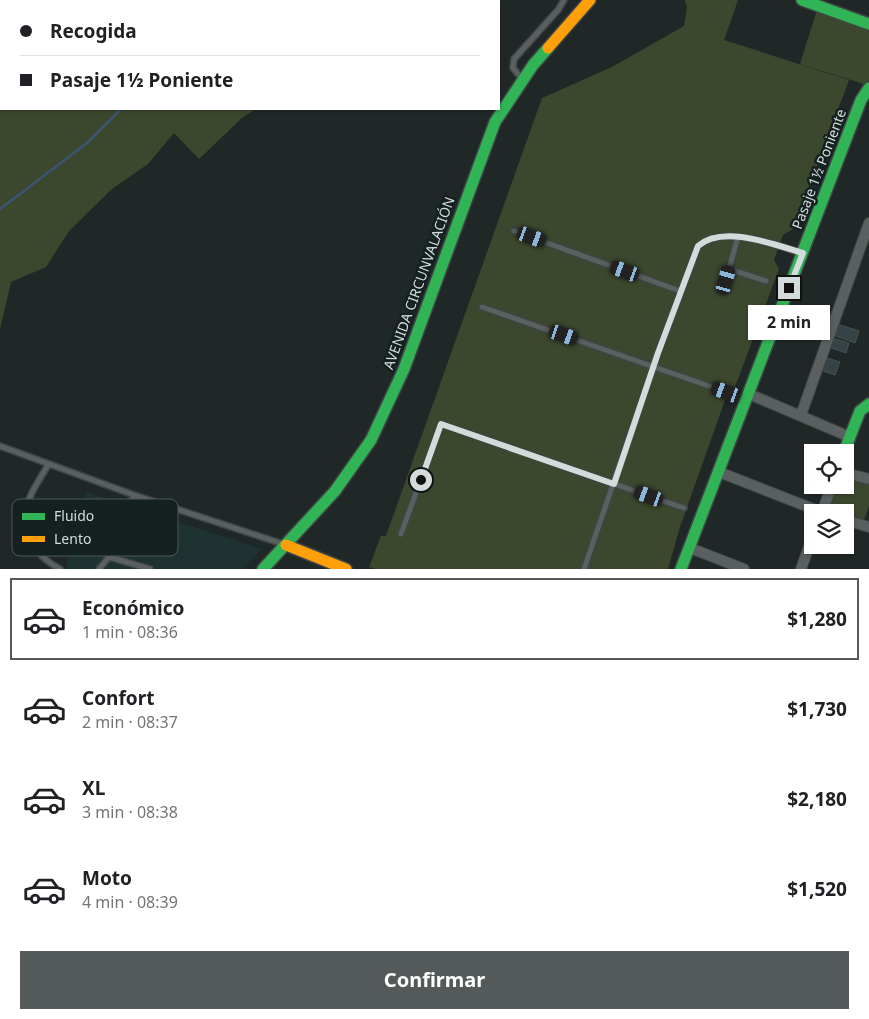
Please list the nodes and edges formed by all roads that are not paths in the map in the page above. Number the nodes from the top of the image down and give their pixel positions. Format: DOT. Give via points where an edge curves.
graph roads {
  1 [pos="564,0"];
  2 [pos="590,0"];
  3 [pos="802,0"];
  4 [pos="820,3"];
  5 [pos="869,24"];
  6 [pos="523,79"];
  7 [pos="869,88"];
  8 [pos="869,223"];
  9 [pos="514,230"];
  10 [pos="738,237"];
  11 [pos="803,253"];
  12 [pos="729,269"];
  13 [pos="766,282"];
  14 [pos="723,290"];
  15 [pos="680,291"];
  16 [pos="482,307"];
  17 [pos="654,366"];
  18 [pos="726,392"];
  19 [pos="749,394"];
  20 [pos="869,404"];
  21 [pos="801,415"];
  22 [pos="850,437"];
  23 [pos="847,444"];
  24 [pos="0,446"];
  25 [pos="48,465"];
  26 [pos="719,472"];
  27 [pos="854,475"];
  28 [pos="869,479"];
  29 [pos="614,484"];
  30 [pos="134,496"];
  31 [pos="31,499"];
  32 [pos="133,499"];
  33 [pos="143,499"];
  34 [pos="804,505"];
  35 [pos="684,508"];
  36 [pos="178,510"];
  37 [pos="854,523"];
  38 [pos="869,527"];
  39 [pos="401,534"];
  40 [pos="286,545"];
  41 [pos="690,548"];
  42 [pos="806,554"];
  43 [pos="41,556"];
  44 [pos="109,557"];
  45 [pos="60,569"];
  46 [pos="99,569"];
  47 [pos="150,569"];
  48 [pos="263,569"];
  49 [pos="346,569"];
  50 [pos="584,569"];
  51 [pos="681,569"];
  52 [pos="744,569"];
  53 [pos="801,569"];
  1 -- 6 [label="lane" via="514,59 513,68"];
  2 -- 6 [label="main road, AVENIDA CIRCUNVALACIÓN"];
  3 -- 4 [label="main road"];
  4 -- 5 [label="main road"];
  6 -- 40 [label="main road, AVENIDA CIRCUNVALACIÓN" via="488,136 404,369 380,423 335,491"];
  7 -- 11 [label="main road, Pasaje 1½ Poniente" via="861,100"];
  8 -- 21 [label="street"];
  9 -- 15 [label="lane"];
  10 -- 11 [label="lane"];
  10 -- 12 [label="lane"];
  10 -- 15 [label="lane" via="713,238 698,246"];
  11 -- 19 [label="main road, Pasaje 1½ Poniente"];
  12 -- 13 [label="lane"];
  12 -- 14 [label="lane"];
  15 -- 17 [label="lane"];
  16 -- 17 [label="lane"];
  17 -- 18 [label="lane"];
  17 -- 29 [label="lane"];
  19 -- 21 [label="street"];
  19 -- 26 [label="main road, Pasaje 1½ Poniente"];
  20 -- 22 [label="main road" via="860,411"];
  21 -- 22 [label="street"];
  22 -- 23 [label="main road"];
  24 -- 25 [label="lane"];
  25 -- 30 [label="lane"];
  25 -- 31 [label="lane"];
  26 -- 34 [label="street"];
  26 -- 41 [label="main road, Pasaje 1½ Poniente"];
  27 -- 28 [label="street"];
  29 -- 35 [label="lane"];
  29 -- 39 [label="lane" via="441,424"];
  29 -- 50 [label="lane"];
  30 -- 32 [label="lane"];
  30 -- 33 [label="lane"];
  36 -- 40 [label="lane"];
  37 -- 38 [label="street"];
  40 -- 48 [label="main road, AVENIDA CIRCUNVALACIÓN"];
  40 -- 49 [label="main road"];
  41 -- 51 [label="main road, Pasaje 1½ Poniente"];
  41 -- 52 [label="street"];
  42 -- 53 [label="street"];
  43 -- 45 [label="lane"];
  44 -- 46 [label="lane"];
  44 -- 47 [label="lane"];
}
